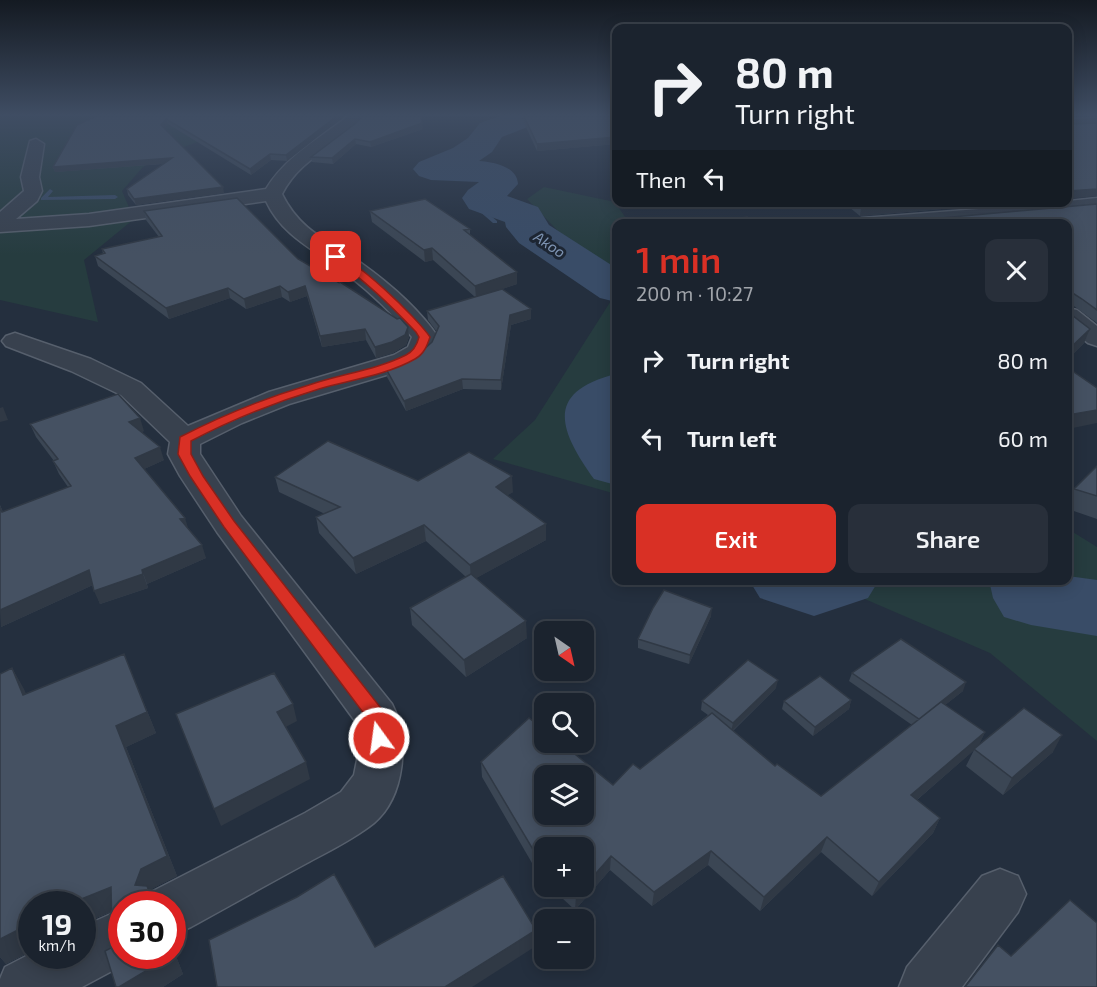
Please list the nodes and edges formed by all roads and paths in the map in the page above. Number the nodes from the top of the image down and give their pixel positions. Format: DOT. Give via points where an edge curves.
graph roads {
  1 [pos="33,162"];
  2 [pos="297,162"];
  3 [pos="273,194"];
  4 [pos="1097,204"];
  5 [pos="1069,207"];
  6 [pos="1072,207"];
  7 [pos="955,219"];
  8 [pos="0,222"];
  9 [pos="0,226"];
  10 [pos="1072,318"];
  11 [pos="1097,338"];
  12 [pos="15,341"];
  13 [pos="185,440"];
  14 [pos="1000,894"];
  15 [pos="186,902"];
  16 [pos="108,943"];
  17 [pos="25,987"];
  18 [pos="927,987"];
  1 -- 8 [label="street" via="30,197"];
  2 -- 3 [label="street" via="280,177"];
  3 -- 9 [label="street" via="89,220"];
  3 -- 13 [label="street" via="279,212 297,231 355,269 420,330 424,337 422,347 395,364 290,395"];
  4 -- 6 [label="street"];
  5 -- 7 [label="street"];
  10 -- 11 [label="street"];
  12 -- 13 [label="street" via="81,365 131,389"];
  13 -- 15 [label="street" via="184,454 203,486 377,717 380,760 375,782 358,807"];
  14 -- 18 [label="street"];
  16 -- 17 [label="street"];
}
